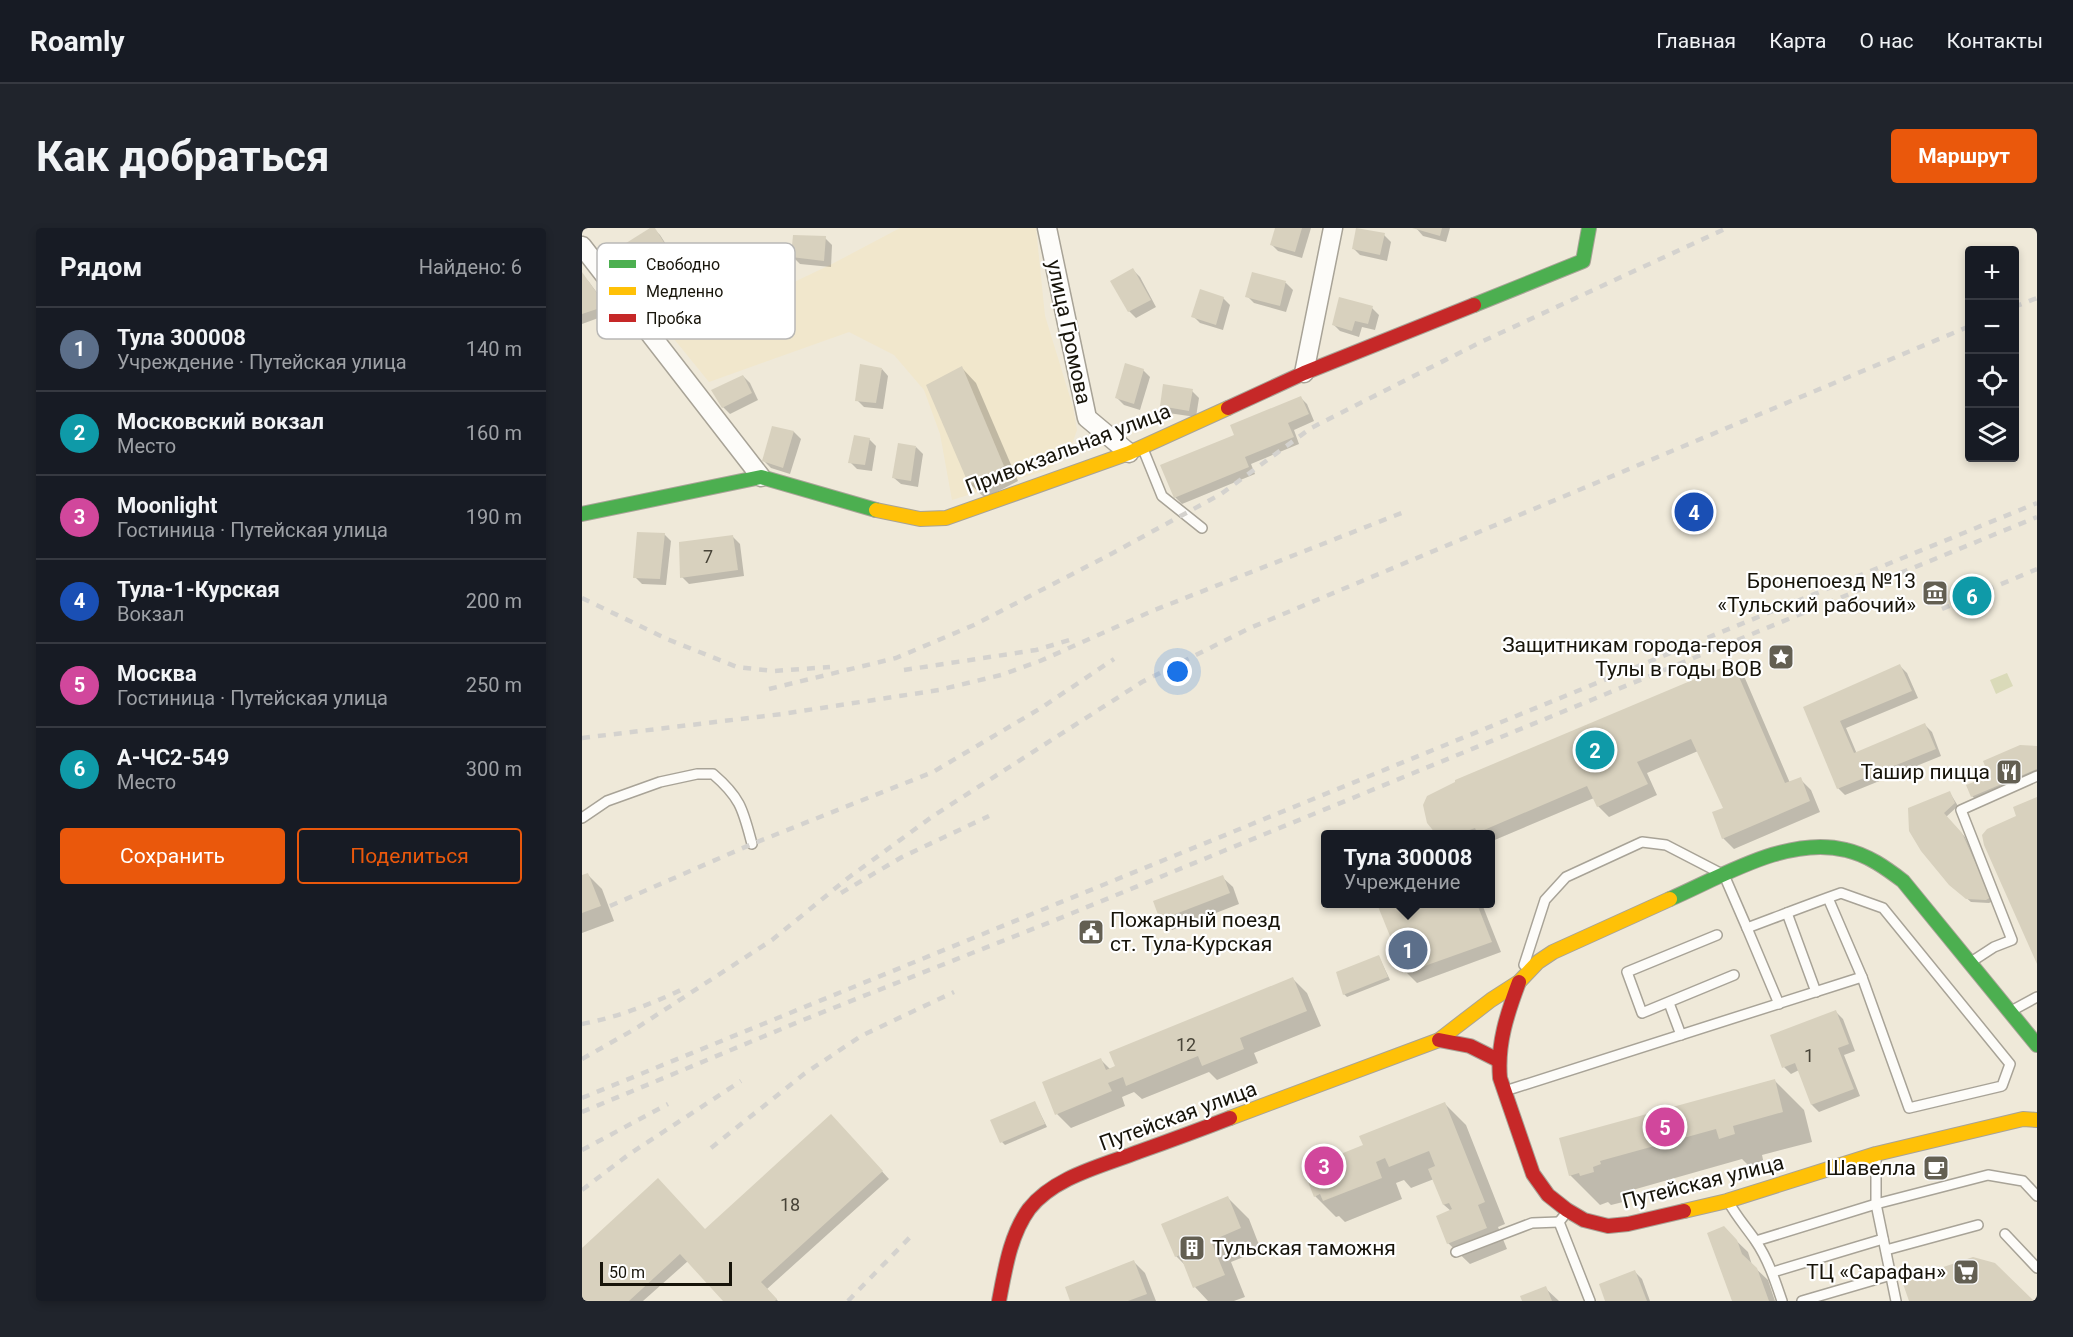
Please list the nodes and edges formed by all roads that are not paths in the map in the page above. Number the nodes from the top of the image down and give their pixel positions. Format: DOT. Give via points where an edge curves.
graph roads {
  1 [pos="1047,228"];
  2 [pos="1333,228"];
  3 [pos="1589,228"];
  4 [pos="582,246"];
  5 [pos="597,265"];
  6 [pos="654,339"];
  7 [pos="1304,373"];
  8 [pos="1135,450"];
  9 [pos="761,477"];
  10 [pos="582,514"];
  11 [pos="1202,528"];
  12 [pos="2037,776"];
  13 [pos="582,818"];
  14 [pos="752,844"];
  15 [pos="1724,875"];
  16 [pos="1828,898"];
  17 [pos="1787,913"];
  18 [pos="1747,928"];
  19 [pos="1717,935"];
  20 [pos="1971,962"];
  21 [pos="1734,975"];
  22 [pos="1862,977"];
  23 [pos="1518,982"];
  24 [pos="1816,992"];
  25 [pos="2037,997"];
  26 [pos="1669,1003"];
  27 [pos="1779,1004"];
  28 [pos="2011,1011"];
  29 [pos="1681,1035"];
  30 [pos="1439,1040"];
  31 [pos="2037,1045"];
  32 [pos="1498,1060"];
  33 [pos="1503,1092"];
  34 [pos="2031,1116"];
  35 [pos="1876,1154"];
  36 [pos="2037,1196"];
  37 [pos="1727,1201"];
  38 [pos="1876,1203"];
  39 [pos="1563,1216"];
  40 [pos="1978,1225"];
  41 [pos="2004,1234"];
  42 [pos="1883,1239"];
  43 [pos="1756,1241"];
  44 [pos="1886,1250"];
  45 [pos="1456,1252"];
  46 [pos="2037,1268"];
  47 [pos="1773,1272"];
  48 [pos="1891,1275"];
  49 [pos="999,1301"];
  50 [pos="1590,1301"];
  51 [pos="1782,1301"];
  52 [pos="1802,1301"];
  53 [pos="1896,1301"];
  1 -- 8 [label="street, улица Громова" via="1087,418"];
  2 -- 7 [label="street"];
  3 -- 7 [label="street, Привокзальная улица" via="1583,261"];
  4 -- 5 [label="street"];
  6 -- 9 [label="street"];
  7 -- 8 [label="street, Привокзальная улица"];
  8 -- 9 [label="street, Привокзальная улица" via="946,518 920,519"];
  8 -- 11 [label="lane" via="1162,496"];
  9 -- 10 [label="street, Привокзальная улица"];
  12 -- 20 [label="lane" via="1961,810 2012,939"];
  13 -- 14 [label="lane" via="607,801 660,782 713,774 742,807"];
  15 -- 18 [label="lane"];
  15 -- 20 [label="street" via="1788,851 1825,847 1851,851 1879,863 1903,881"];
  15 -- 23 [label="street" via="1553,952"];
  15 -- 23 [label="lane" via="1666,845 1642,842 1566,877 1545,900"];
  16 -- 17 [label="lane"];
  16 -- 22 [label="lane"];
  16 -- 22 [label="lane" via="1841,893 1883,908 2010,1064 2002,1086 1909,1108"];
  17 -- 18 [label="lane"];
  17 -- 24 [label="lane"];
  18 -- 27 [label="lane"];
  19 -- 26 [label="lane" via="1627,972 1642,1013"];
  20 -- 28 [label="street"];
  21 -- 26 [label="lane"];
  22 -- 24 [label="lane"];
  23 -- 30 [label="street"];
  23 -- 32 [label="street, Путейская улица"];
  24 -- 27 [label="lane"];
  25 -- 28 [label="lane"];
  26 -- 29 [label="lane"];
  27 -- 29 [label="lane"];
  28 -- 31 [label="street"];
  29 -- 33 [label="lane"];
  30 -- 32 [label="street" via="1464,1042"];
  30 -- 49 [label="street, Путейская улица" via="1052,1188 1029,1209 1013,1239"];
  32 -- 33 [label="street, Путейская улица"];
  33 -- 39 [label="street, Путейская улица" via="1533,1174"];
  34 -- 35 [label="street, Путейская улица"];
  35 -- 37 [label="street, Путейская улица"];
  35 -- 38 [label="lane"];
  36 -- 38 [label="lane" via="2023,1181 1989,1175"];
  37 -- 39 [label="street, Путейская улица" via="1608,1226"];
  37 -- 43 [label="lane"];
  38 -- 42 [label="lane"];
  38 -- 43 [label="lane"];
  39 -- 45 [label="lane" via="1532,1223"];
  39 -- 50 [label="lane"];
  40 -- 44 [label="lane"];
  41 -- 46 [label="lane"];
  42 -- 44 [label="lane"];
  42 -- 47 [label="lane"];
  43 -- 47 [label="lane"];
  44 -- 48 [label="lane"];
  47 -- 51 [label="lane"];
  48 -- 52 [label="lane"];
  48 -- 53 [label="lane"];
}
